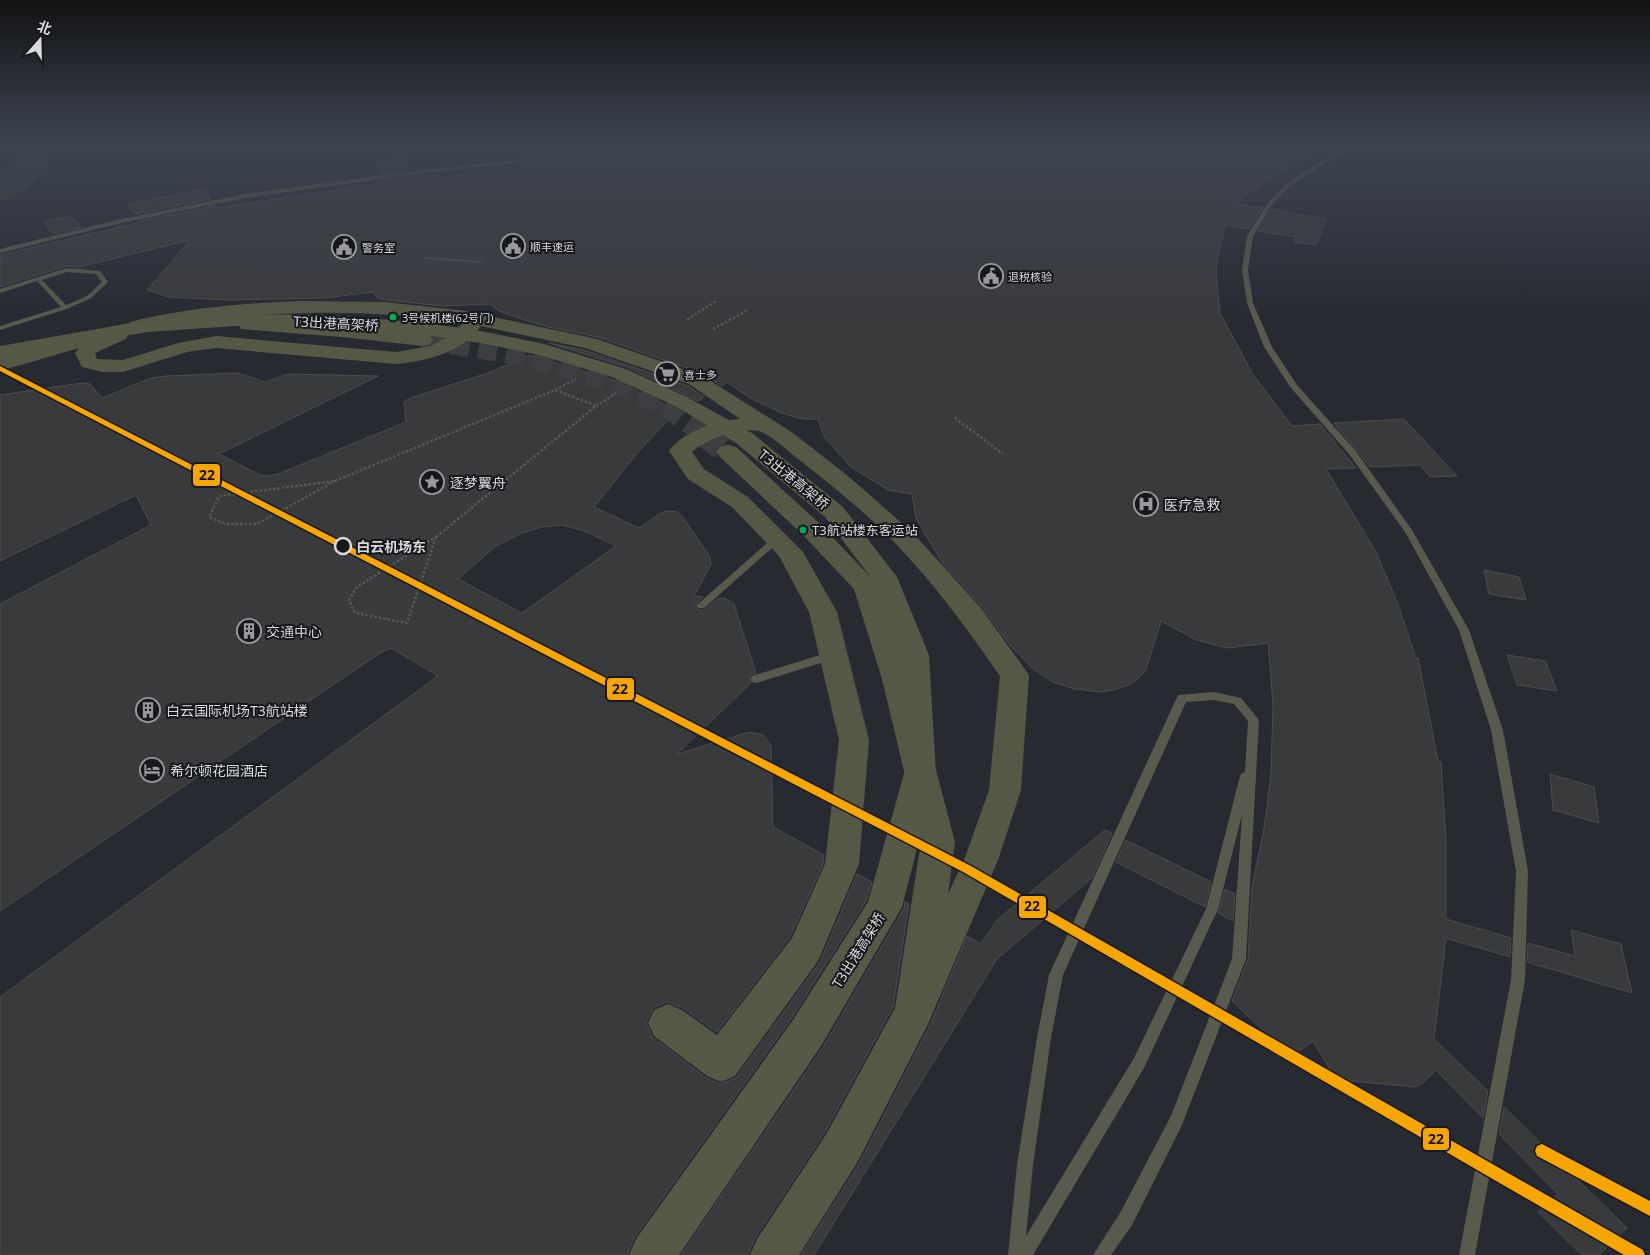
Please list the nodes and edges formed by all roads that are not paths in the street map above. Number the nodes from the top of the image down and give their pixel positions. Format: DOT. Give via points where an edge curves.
graph roads {
  1 [pos="218,202"];
  2 [pos="1271,202"];
  3 [pos="0,251"];
  4 [pos="38,279"];
  5 [pos="0,291"];
  6 [pos="65,308"];
  7 [pos="466,317"];
  8 [pos="0,328"];
  9 [pos="119,335"];
  10 [pos="424,340"];
  11 [pos="51,350"];
  12 [pos="0,352"];
  13 [pos="0,365"];
  14 [pos="764,425"];
  15 [pos="728,452"];
  16 [pos="777,539"];
  17 [pos="701,606"];
  18 [pos="834,655"];
  19 [pos="756,679"];
  20 [pos="1252,748"];
  21 [pos="914,1011"];
  22 [pos="668,1023"];
  23 [pos="652,1255"];
  24 [pos="773,1255"];
  25 [pos="1016,1255"];
  26 [pos="1024,1255"];
  27 [pos="1101,1255"];
  28 [pos="1467,1255"];
  1 -- 3 [label="lane"];
  2 -- 28 [label="lane" via="1250,236 1245,270 1250,303 1268,347 1294,386 1352,452 1409,532 1464,630 1497,730 1522,871 1518,980"];
  4 -- 5 [label="lane"];
  4 -- 6 [label="lane"];
  4 -- 6 [label="lane" via="67,270 98,272 105,282 89,297"];
  6 -- 8 [label="lane"];
  7 -- 9 [label="main road" via="472,325 461,337 423,356 396,358 216,342 172,350 150,360 121,367 89,363 85,353 90,347"];
  7 -- 11 [label="main road" via="425,311 321,306 229,311 181,316"];
  7 -- 14 [label="main road" via="590,343 696,380"];
  9 -- 10 [label="main road" via="228,324"];
  9 -- 11 [label="main road"];
  11 -- 13 [label="main road"];
  12 -- 23 [label="main road, T3出港高架桥" via="148,326 235,320 323,321 418,328 544,350 619,374 682,402 744,438 834,512 884,577 915,654 920,774 884,907 806,1033"];
  14 -- 16 [label="main road" via="732,425 692,440 680,451 696,474 740,502"];
  14 -- 21 [label="main road" via="840,481 903,537 971,614 1015,675 1005,790 981,860"];
  15 -- 21 [label="main road" via="866,586 897,679 938,842"];
  16 -- 17 [label="lane"];
  16 -- 18 [label="main road" via="790,552 824,612"];
  18 -- 19 [label="lane"];
  18 -- 22 [label="main road" via="854,740 842,864 806,949 721,1062"];
  20 -- 25 [label="lane" via="1254,720 1237,701 1214,696 1182,698 1056,975 1026,1155"];
  20 -- 26 [label="lane" via="1212,908 1139,1063"];
  20 -- 27 [label="lane" via="1239,959 1177,1120 1126,1219"];
  21 -- 24 [label="main road" via="842,1148"];
}
